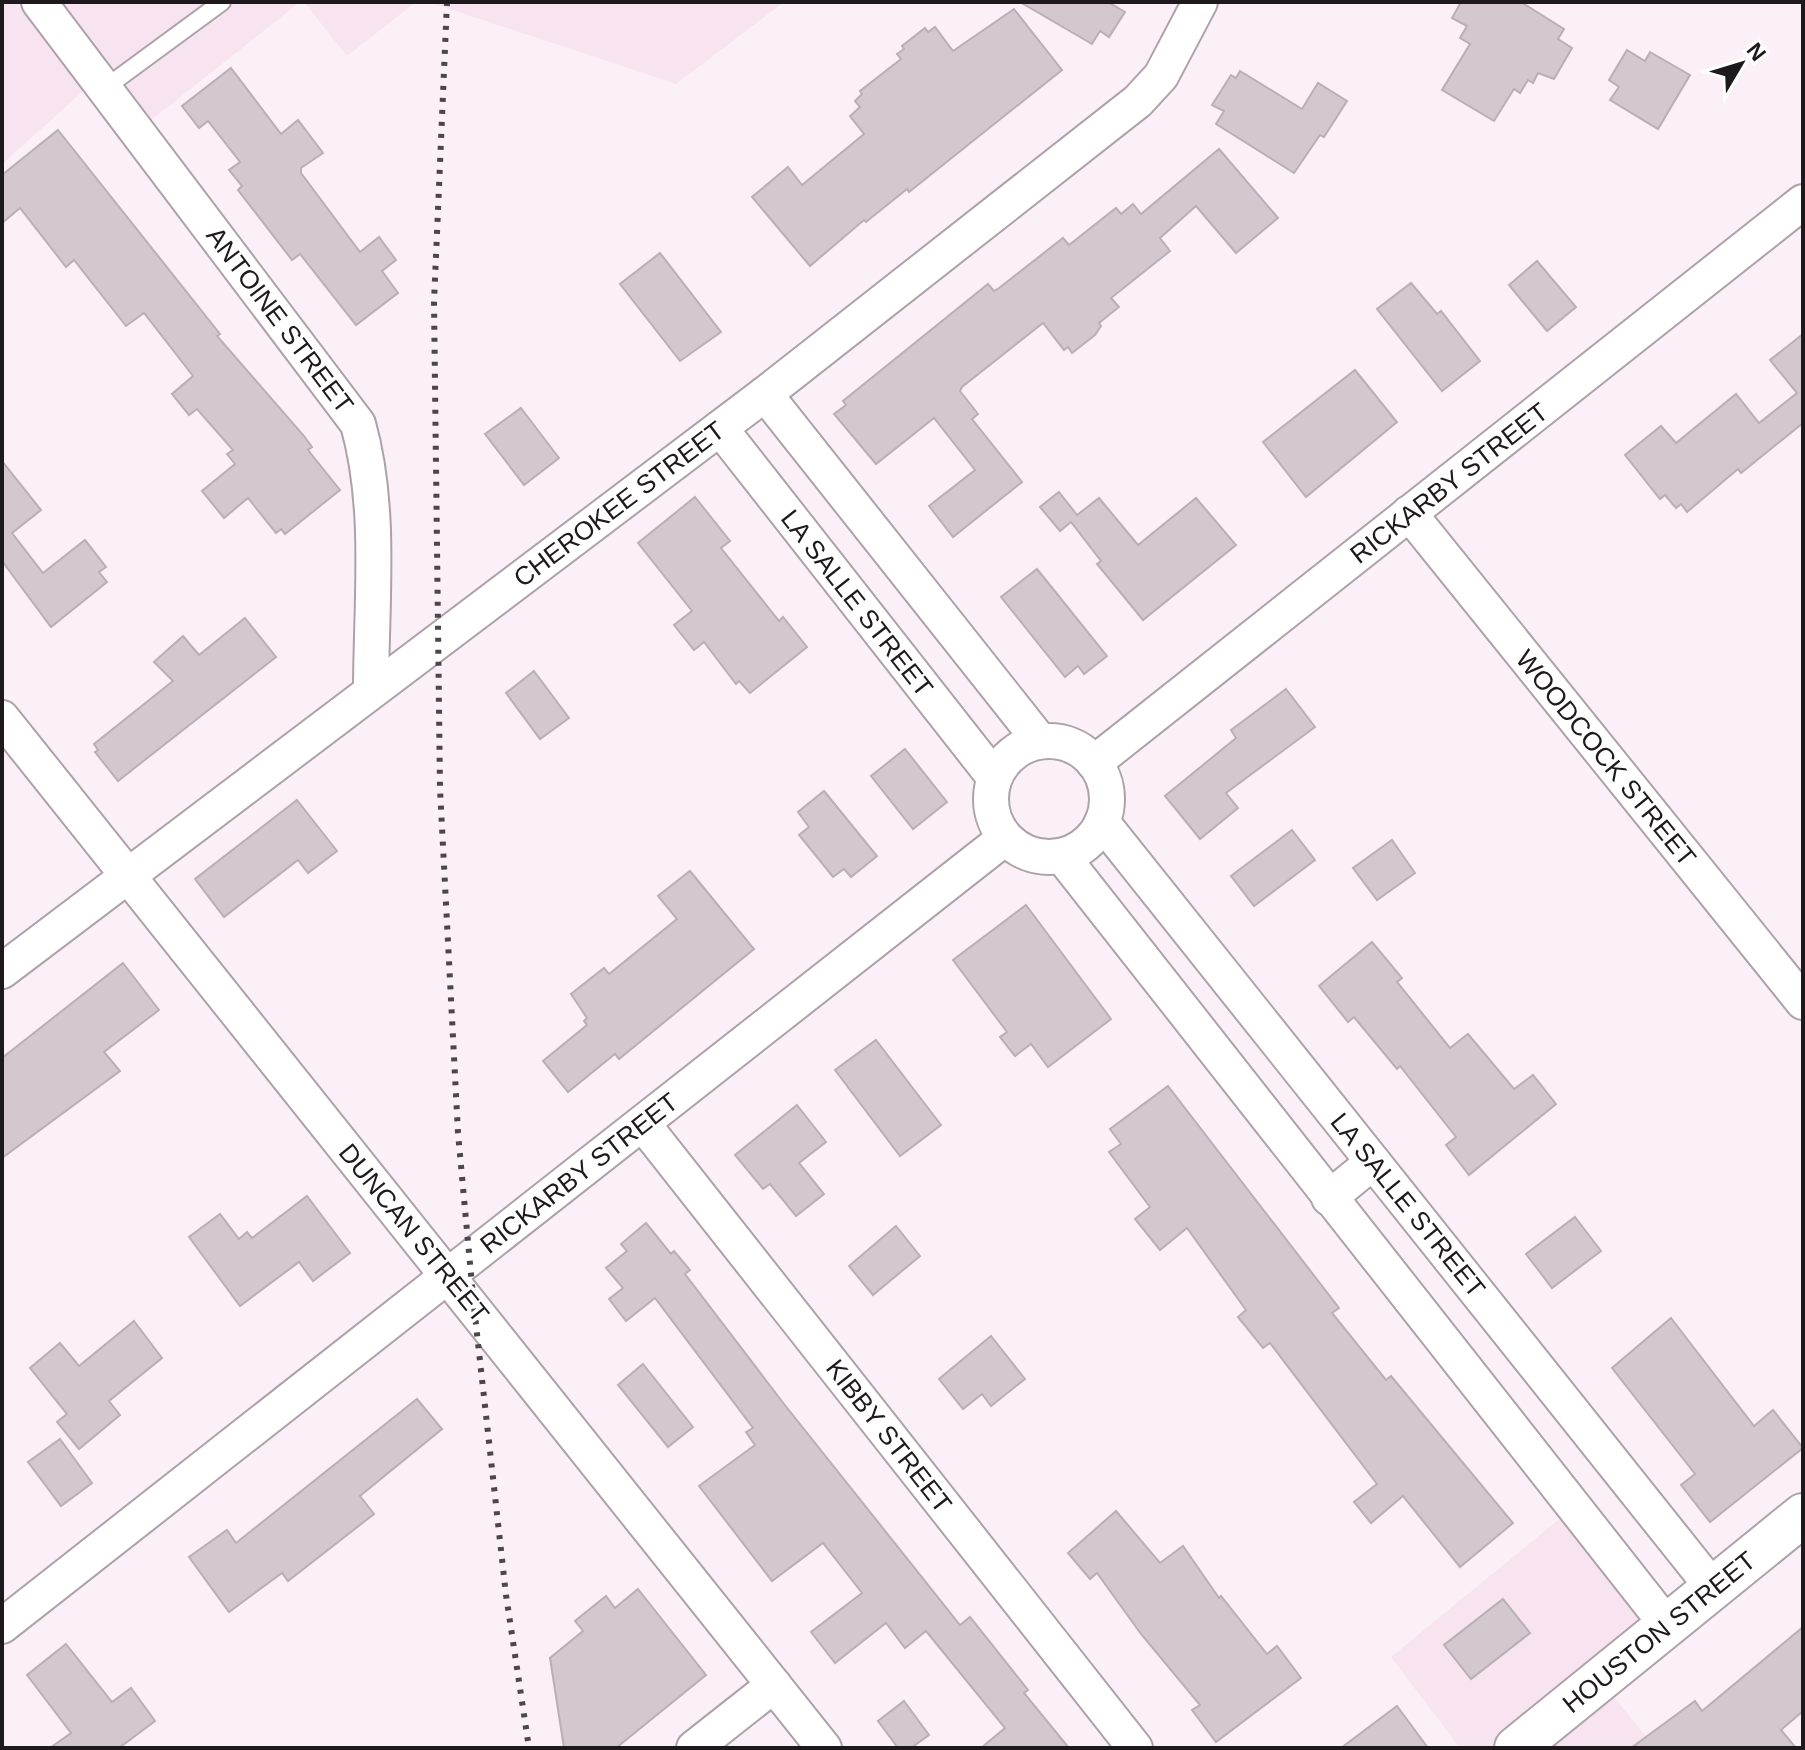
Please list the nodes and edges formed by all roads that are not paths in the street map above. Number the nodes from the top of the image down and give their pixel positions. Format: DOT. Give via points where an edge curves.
graph roads {
  1 [pos="39,2"];
  2 [pos="222,2"];
  3 [pos="1200,2"];
  4 [pos="105,88"];
  5 [pos="1803,202"];
  6 [pos="765,394"];
  7 [pos="720,428"];
  8 [pos="1409,513"];
  9 [pos="371,691"];
  10 [pos="2,718"];
  11 [pos="1040,741"];
  12 [pos="1094,763"];
  13 [pos="994,777"];
  14 [pos="1102,822"];
  15 [pos="1005,838"];
  16 [pos="1062,856"];
  17 [pos="127,873"];
  18 [pos="2,971"];
  19 [pos="1803,1002"];
  20 [pos="643,1124"];
  21 [pos="1373,1162"];
  22 [pos="1329,1198"];
  23 [pos="448,1276"];
  24 [pos="1803,1515"];
  25 [pos="1713,1588"];
  26 [pos="1667,1625"];
  27 [pos="2,1626"];
  28 [pos="774,1685"];
  29 [pos="694,1748"];
  30 [pos="824,1748"];
  31 [pos="1135,1748"];
  32 [pos="1516,1748"];
  1 -- 4 [label="street, ANTOINE STREET"];
  2 -- 4 [label="lane"];
  3 -- 6 [label="street, CHEROKEE STREET" via="1161,76 1138,101"];
  4 -- 9 [label="street, ANTOINE STREET" via="358,424 372,504"];
  5 -- 8 [label="street, RICKARBY STREET"];
  6 -- 7 [label="street, CHEROKEE STREET"];
  6 -- 11 [label="street"];
  7 -- 9 [label="street, CHEROKEE STREET"];
  7 -- 13 [label="street, LA SALLE STREET"];
  8 -- 12 [label="street, RICKARBY STREET"];
  8 -- 19 [label="street, WOODCOCK STREET"];
  9 -- 17 [label="street, CHEROKEE STREET"];
  10 -- 17 [label="street, DUNCAN STREET"];
  11 -- 12 [label="street" via="1070,745"];
  11 -- 13 [label="street" via="1012,753"];
  12 -- 14 [label="street" via="1107,792"];
  13 -- 15 [label="street" via="991,809"];
  14 -- 16 [label="street" via="1086,844"];
  14 -- 21 [label="street, LA SALLE STREET"];
  15 -- 16 [label="street" via="1031,855"];
  15 -- 20 [label="street, RICKARBY STREET"];
  16 -- 22 [label="street"];
  17 -- 18 [label="street, CHEROKEE STREET"];
  17 -- 23 [label="street, DUNCAN STREET"];
  20 -- 23 [label="street, RICKARBY STREET"];
  20 -- 31 [label="street, KIBBY STREET"];
  21 -- 22 [label="street"];
  21 -- 25 [label="street, LA SALLE STREET"];
  22 -- 26 [label="street"];
  23 -- 27 [label="street, RICKARBY STREET"];
  23 -- 28 [label="street, DUNCAN STREET"];
  24 -- 25 [label="street, HOUSTON STREET"];
  25 -- 26 [label="street, HOUSTON STREET"];
  26 -- 32 [label="street, HOUSTON STREET"];
  28 -- 29 [label="street"];
  28 -- 30 [label="street, DUNCAN STREET"];
}
